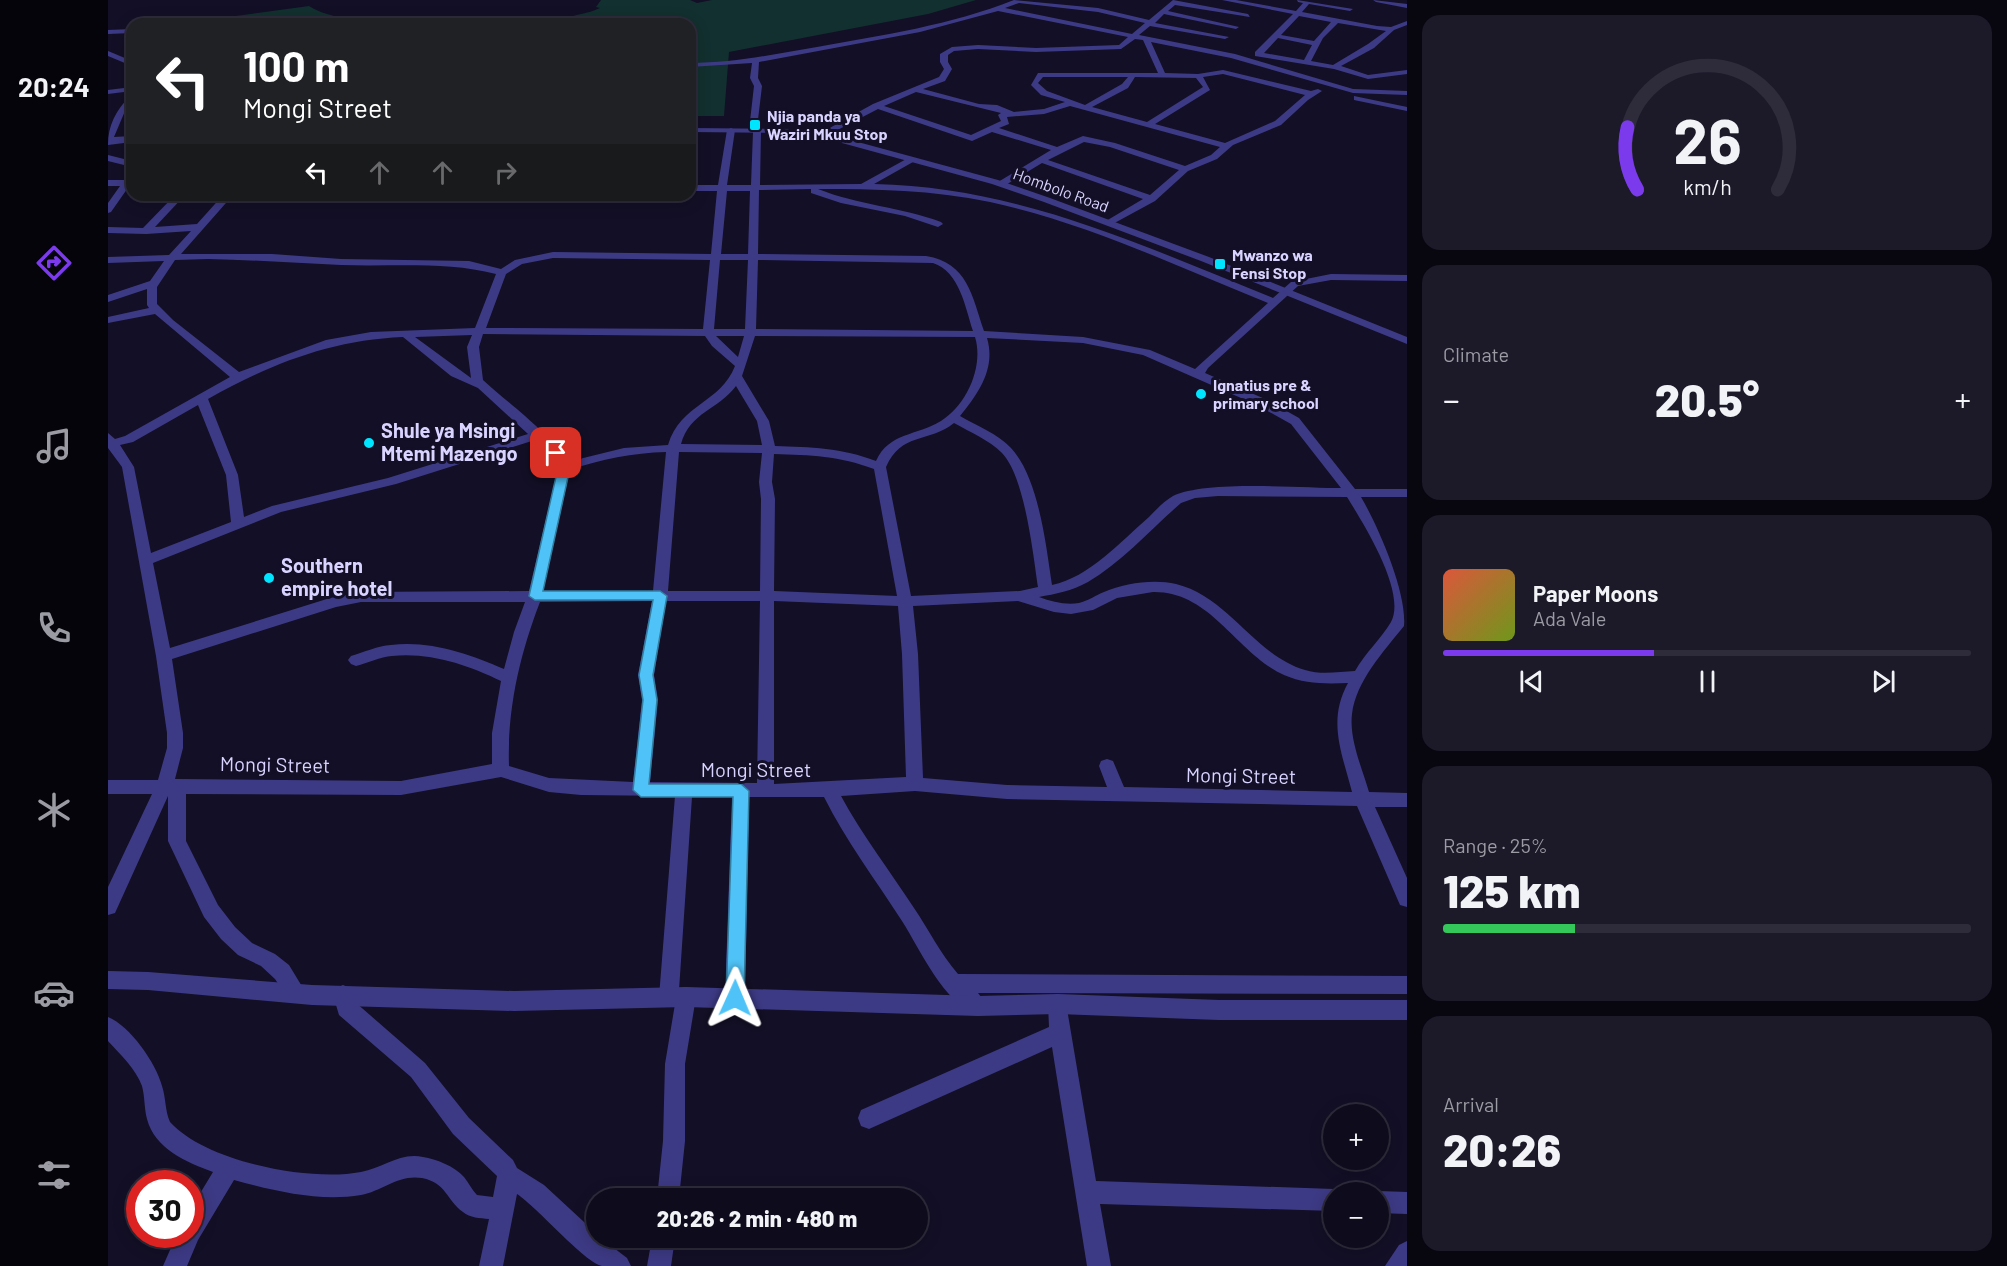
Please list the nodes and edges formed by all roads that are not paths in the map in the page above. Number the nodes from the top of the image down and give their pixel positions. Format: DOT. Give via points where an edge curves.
graph roads {
  1 [pos="1020,0"];
  2 [pos="1104,0"];
  3 [pos="1225,0"];
  4 [pos="1297,0"];
  5 [pos="1376,0"];
  6 [pos="1176,1"];
  7 [pos="1241,1"];
  8 [pos="1308,2"];
  9 [pos="1355,2"];
  10 [pos="1259,6"];
  11 [pos="1407,6"];
  12 [pos="1089,8"];
  13 [pos="998,9"];
  14 [pos="1350,9"];
  15 [pos="1164,12"];
  16 [pos="1296,13"];
  17 [pos="1407,13"];
  18 [pos="1248,16"];
  19 [pos="1338,21"];
  20 [pos="1406,22"];
  21 [pos="1152,23"];
  22 [pos="1071,24"];
  23 [pos="1236,27"];
  24 [pos="1392,29"];
  25 [pos="126,31"];
  26 [pos="108,32"];
  27 [pos="1142,36"];
  28 [pos="1276,36"];
  29 [pos="1225,37"];
  30 [pos="1317,44"];
  31 [pos="1207,52"];
  32 [pos="1259,54"];
  33 [pos="110,56"];
  34 [pos="756,60"];
  35 [pos="1248,60"];
  36 [pos="126,62"];
  37 [pos="1302,62"];
  38 [pos="696,65"];
  39 [pos="1340,68"];
  40 [pos="1287,71"];
  41 [pos="1407,72"];
  42 [pos="1134,74"];
  43 [pos="1162,74"];
  44 [pos="1198,76"];
  45 [pos="1253,80"];
  46 [pos="1318,80"];
  47 [pos="1328,84"];
  48 [pos="126,90"];
  49 [pos="918,90"];
  50 [pos="108,92"];
  51 [pos="1407,93"];
  52 [pos="1312,94"];
  53 [pos="1345,97"];
  54 [pos="1082,105"];
  55 [pos="126,106"];
  56 [pos="876,106"];
  57 [pos="1407,109"];
  58 [pos="1012,114"];
  59 [pos="115,119"];
  60 [pos="1148,126"];
  61 [pos="989,128"];
  62 [pos="696,130"];
  63 [pos="731,130"];
  64 [pos="755,130"];
  65 [pos="820,135"];
  66 [pos="126,140"];
  67 [pos="109,141"];
  68 [pos="1226,146"];
  69 [pos="1058,150"];
  70 [pos="108,158"];
  71 [pos="910,160"];
  72 [pos="1041,160"];
  73 [pos="126,162"];
  74 [pos="1185,169"];
  75 [pos="126,180"];
  76 [pos="108,183"];
  77 [pos="126,183"];
  78 [pos="1001,184"];
  79 [pos="864,186"];
  80 [pos="696,188"];
  81 [pos="809,188"];
  82 [pos="722,189"];
  83 [pos="755,189"];
  84 [pos="1152,199"];
  85 [pos="174,201"];
  86 [pos="223,201"];
  87 [pos="108,210"];
  88 [pos="1109,223"];
  89 [pos="938,224"];
  90 [pos="200,227"];
  91 [pos="108,230"];
  92 [pos="146,231"];
  93 [pos="172,258"];
  94 [pos="715,258"];
  95 [pos="752,258"];
  96 [pos="108,260"];
  97 [pos="502,272"];
  98 [pos="1407,278"];
  99 [pos="154,283"];
  100 [pos="1285,292"];
  101 [pos="108,299"];
  102 [pos="1275,302"];
  103 [pos="158,310"];
  104 [pos="108,320"];
  105 [pos="478,331"];
  106 [pos="708,332"];
  107 [pos="405,333"];
  108 [pos="750,333"];
  109 [pos="979,334"];
  110 [pos="1407,341"];
  111 [pos="738,370"];
  112 [pos="1198,375"];
  113 [pos="238,377"];
  114 [pos="480,384"];
  115 [pos="201,397"];
  116 [pos="953,417"];
  117 [pos="538,435"];
  118 [pos="110,442"];
  119 [pos="673,449"];
  120 [pos="769,450"];
  121 [pos="880,467"];
  122 [pos="564,468"];
  123 [pos="1351,492"];
  124 [pos="1407,493"];
  125 [pos="238,525"];
  126 [pos="147,560"];
  127 [pos="1046,591"];
  128 [pos="535,596"];
  129 [pos="660,596"];
  130 [pos="767,596"];
  131 [pos="1020,596"];
  132 [pos="905,601"];
  133 [pos="164,656"];
  134 [pos="356,660"];
  135 [pos="1359,677"];
  136 [pos="510,678"];
  137 [pos="1107,766"];
  138 [pos="501,770"];
  139 [pos="915,784"];
  140 [pos="171,785"];
  141 [pos="108,787"];
  142 [pos="641,790"];
  143 [pos="684,790"];
  144 [pos="741,791"];
  145 [pos="765,791"];
  146 [pos="830,791"];
  147 [pos="1119,795"];
  148 [pos="1363,800"];
  149 [pos="1407,800"];
  150 [pos="1407,899"];
  151 [pos="108,907"];
  152 [pos="108,980"];
  153 [pos="953,982"];
  154 [pos="1407,985"];
  155 [pos="296,993"];
  156 [pos="343,995"];
  157 [pos="678,997"];
  158 [pos="735,998"];
  159 [pos="1058,1004"];
  160 [pos="978,1006"];
  161 [pos="1407,1010"];
  162 [pos="108,1027"];
  163 [pos="1060,1033"];
  164 [pos="869,1118"];
  165 [pos="229,1167"];
  166 [pos="509,1176"];
  167 [pos="669,1188"];
  168 [pos="1086,1192"];
  169 [pos="1323,1200"];
  170 [pos="1389,1202"];
  171 [pos="1407,1203"];
  172 [pos="204,1209"];
  173 [pos="502,1210"];
  174 [pos="183,1248"];
  175 [pos="662,1248"];
  176 [pos="1407,1253"];
  177 [pos="175,1266"];
  178 [pos="491,1266"];
  179 [pos="619,1266"];
  180 [pos="659,1266"];
  181 [pos="1099,1266"];
  182 [pos="1397,1266"];
  1 -- 12 [label="street"];
  1 -- 13 [label="street"];
  2 -- 12 [label="street"];
  3 -- 7 [label="street"];
  4 -- 8 [label="street"];
  5 -- 11 [label="street"];
  6 -- 15 [label="street"];
  6 -- 18 [label="street"];
  7 -- 10 [label="street"];
  8 -- 14 [label="street"];
  8 -- 16 [label="street"];
  9 -- 14 [label="street"];
  10 -- 16 [label="street"];
  10 -- 18 [label="street"];
  12 -- 21 [label="street"];
  12 -- 22 [label="street"];
  13 -- 22 [label="street"];
  13 -- 34 [label="street" via="919,29"];
  14 -- 19 [label="street"];
  15 -- 21 [label="street"];
  15 -- 23 [label="street"];
  16 -- 19 [label="street"];
  16 -- 28 [label="street"];
  17 -- 20 [label="street"];
  18 -- 23 [label="street"];
  19 -- 24 [label="street"];
  19 -- 30 [label="street"];
  20 -- 24 [label="street"];
  21 -- 27 [label="street"];
  21 -- 29 [label="street"];
  22 -- 27 [label="street"];
  23 -- 29 [label="street"];
  24 -- 39 [label="street"];
  25 -- 26 [label="street"];
  27 -- 31 [label="street"];
  27 -- 43 [label="street"];
  27 -- 49 [label="street" via="1121,47 952,49 944,54 948,69 945,76"];
  28 -- 30 [label="street"];
  28 -- 32 [label="street"];
  29 -- 31 [label="street"];
  30 -- 37 [label="street"];
  31 -- 35 [label="street"];
  32 -- 35 [label="street"];
  32 -- 37 [label="street"];
  33 -- 36 [label="street"];
  34 -- 38 [label="street"];
  34 -- 64 [label="street"];
  35 -- 40 [label="street"];
  37 -- 39 [label="street"];
  37 -- 40 [label="street"];
  39 -- 41 [label="street" via="1368,76"];
  39 -- 46 [label="street"];
  40 -- 45 [label="street"];
  40 -- 46 [label="street"];
  42 -- 43 [label="street"];
  42 -- 54 [label="street" via="1125,86"];
  42 -- 54 [label="street" via="1041,75 1034,83 1044,93"];
  43 -- 44 [label="street"];
  44 -- 45 [label="street" via="1223,72"];
  44 -- 60 [label="street" via="1207,88"];
  45 -- 52 [label="street"];
  46 -- 47 [label="street"];
  47 -- 51 [label="street" via="1357,92"];
  47 -- 52 [label="street"];
  48 -- 50 [label="street"];
  49 -- 56 [label="street"];
  49 -- 58 [label="street"];
  52 -- 68 [label="street" via="1278,123"];
  53 -- 57 [label="street"];
  54 -- 58 [label="street" via="1068,103 1033,115"];
  54 -- 60 [label="street"];
  55 -- 59 [label="street"];
  56 -- 61 [label="street" via="972,138"];
  56 -- 65 [label="street"];
  58 -- 61 [label="street" via="1002,115 1006,122"];
  59 -- 67 [label="street"];
  60 -- 68 [label="street"];
  61 -- 69 [label="street"];
  62 -- 63 [label="street, Hombolo Road"];
  63 -- 64 [label="street, Hombolo Road"];
  63 -- 82 [label="street"];
  64 -- 65 [label="street, Hombolo Road"];
  64 -- 83 [label="street"];
  65 -- 71 [label="street, Hombolo Road"];
  66 -- 67 [label="street"];
  68 -- 74 [label="street" via="1214,157"];
  69 -- 72 [label="street"];
  69 -- 74 [label="street" via="1083,139"];
  70 -- 73 [label="street"];
  71 -- 78 [label="street, Hombolo Road"];
  71 -- 79 [label="street"];
  72 -- 78 [label="street"];
  72 -- 84 [label="street"];
  74 -- 84 [label="street"];
  75 -- 76 [label="street"];
  77 -- 87 [label="street"];
  78 -- 88 [label="street, Hombolo Road"];
  79 -- 81 [label="street"];
  79 -- 102 [label="street" via="1009,203 1111,237"];
  80 -- 82 [label="street"];
  81 -- 83 [label="street"];
  81 -- 89 [label="street" via="835,199 904,211"];
  82 -- 83 [label="street"];
  82 -- 94 [label="street"];
  83 -- 95 [label="street"];
  84 -- 88 [label="street"];
  85 -- 92 [label="street"];
  86 -- 90 [label="street"];
  88 -- 100 [label="street, Hombolo Road"];
  90 -- 92 [label="street"];
  90 -- 93 [label="street"];
  91 -- 92 [label="street"];
  93 -- 96 [label="street"];
  93 -- 97 [label="street" via="254,256 341,262 459,263"];
  93 -- 99 [label="street"];
  94 -- 95 [label="street"];
  94 -- 97 [label="street" via="554,255 519,262"];
  94 -- 106 [label="street"];
  95 -- 108 [label="street"];
  95 -- 109 [label="street" via="941,262 956,271"];
  97 -- 105 [label="street"];
  98 -- 100 [label="street" via="1323,278 1295,284"];
  99 -- 101 [label="street"];
  99 -- 103 [label="street" via="152,305"];
  100 -- 102 [label="street"];
  100 -- 110 [label="street, Hombolo Road"];
  102 -- 112 [label="street" via="1203,366"];
  103 -- 104 [label="street"];
  103 -- 113 [label="street"];
  105 -- 106 [label="street"];
  105 -- 107 [label="street"];
  105 -- 114 [label="street" via="473,347"];
  106 -- 108 [label="street"];
  106 -- 111 [label="street"];
  107 -- 113 [label="street" via="338,340"];
  107 -- 114 [label="street" via="453,374"];
  108 -- 109 [label="street"];
  108 -- 111 [label="street"];
  109 -- 112 [label="street" via="1115,344 1146,352"];
  109 -- 116 [label="street" via="984,373"];
  111 -- 119 [label="street" via="727,390 685,420"];
  111 -- 120 [label="street" via="764,424"];
  112 -- 123 [label="street" via="1262,402 1295,421"];
  113 -- 115 [label="street"];
  114 -- 117 [label="street"];
  115 -- 118 [label="street" via="135,435"];
  115 -- 125 [label="street" via="232,475"];
  116 -- 121 [label="street" via="941,426 894,443 885,451"];
  116 -- 127 [label="street" via="999,445 1019,470 1038,537"];
  117 -- 122 [label="street"];
  117 -- 125 [label="street" via="391,481 300,502"];
  118 -- 126 [label="street" via="128,466"];
  119 -- 120 [label="street"];
  119 -- 122 [label="street" via="607,454"];
  119 -- 129 [label="street"];
  120 -- 121 [label="street" via="830,452"];
  120 -- 130 [label="street" via="764,466 768,499"];
  121 -- 132 [label="street"];
  122 -- 128 [label="street"];
  123 -- 124 [label="street"];
  123 -- 127 [label="street" via="1193,494 1176,500 1105,564 1082,579"];
  123 -- 135 [label="street" via="1390,558 1402,604 1399,622"];
  125 -- 126 [label="street"];
  126 -- 133 [label="street"];
  127 -- 131 [label="street"];
  128 -- 129 [label="street"];
  128 -- 133 [label="street" via="361,597"];
  128 -- 136 [label="street"];
  129 -- 130 [label="street"];
  129 -- 142 [label="street" via="646,675 650,700"];
  130 -- 132 [label="street"];
  130 -- 145 [label="street"];
  131 -- 132 [label="street"];
  131 -- 135 [label="street" via="1046,606 1076,608 1114,594 1175,588 1200,599 1274,660 1296,673"];
  132 -- 139 [label="street"];
  133 -- 140 [label="street" via="175,733"];
  134 -- 136 [label="street" via="393,650 410,650 486,666"];
  135 -- 148 [label="street" via="1344,714 1345,736"];
  136 -- 138 [label="street" via="500,733"];
  137 -- 147 [label="street"];
  138 -- 140 [label="street, Mongi Street" via="401,788"];
  138 -- 142 [label="street, Mongi Street" via="555,786"];
  139 -- 146 [label="street, Mongi Street"];
  139 -- 147 [label="street, Mongi Street" via="1007,792"];
  140 -- 141 [label="street, Mongi Street"];
  140 -- 151 [label="street"];
  140 -- 155 [label="street" via="177,841 212,911 245,949 282,972"];
  142 -- 143 [label="street, Mongi Street"];
  143 -- 144 [label="street, Mongi Street"];
  143 -- 157 [label="street"];
  144 -- 145 [label="street, Mongi Street"];
  144 -- 158 [label="street"];
  145 -- 146 [label="street, Mongi Street"];
  146 -- 153 [label="street" via="848,826 909,915 934,960"];
  147 -- 148 [label="street, Mongi Street"];
  148 -- 149 [label="street, Mongi Street"];
  148 -- 150 [label="street"];
  152 -- 155 [label="street"];
  153 -- 154 [label="street"];
  153 -- 160 [label="street"];
  155 -- 156 [label="street"];
  156 -- 157 [label="street" via="514,1000"];
  156 -- 166 [label="street" via="346,1008 418,1070 461,1126"];
  157 -- 158 [label="street"];
  157 -- 167 [label="street"];
  158 -- 160 [label="street"];
  159 -- 160 [label="street"];
  159 -- 161 [label="street" via="1219,1010"];
  159 -- 163 [label="street"];
  162 -- 165 [label="street" via="131,1050 151,1082 156,1116 166,1134 202,1158"];
  163 -- 164 [label="street"];
  163 -- 168 [label="street"];
  165 -- 172 [label="street"];
  165 -- 173 [label="street" via="335,1186 361,1184 417,1166 451,1180 473,1206"];
  166 -- 173 [label="street"];
  166 -- 179 [label="street" via="536,1192 578,1234"];
  168 -- 169 [label="street"];
  168 -- 181 [label="street"];
  170 -- 171 [label="street"];
  173 -- 178 [label="street"];
  174 -- 177 [label="street"];
  175 -- 180 [label="street"];
  176 -- 182 [label="street"];
}
